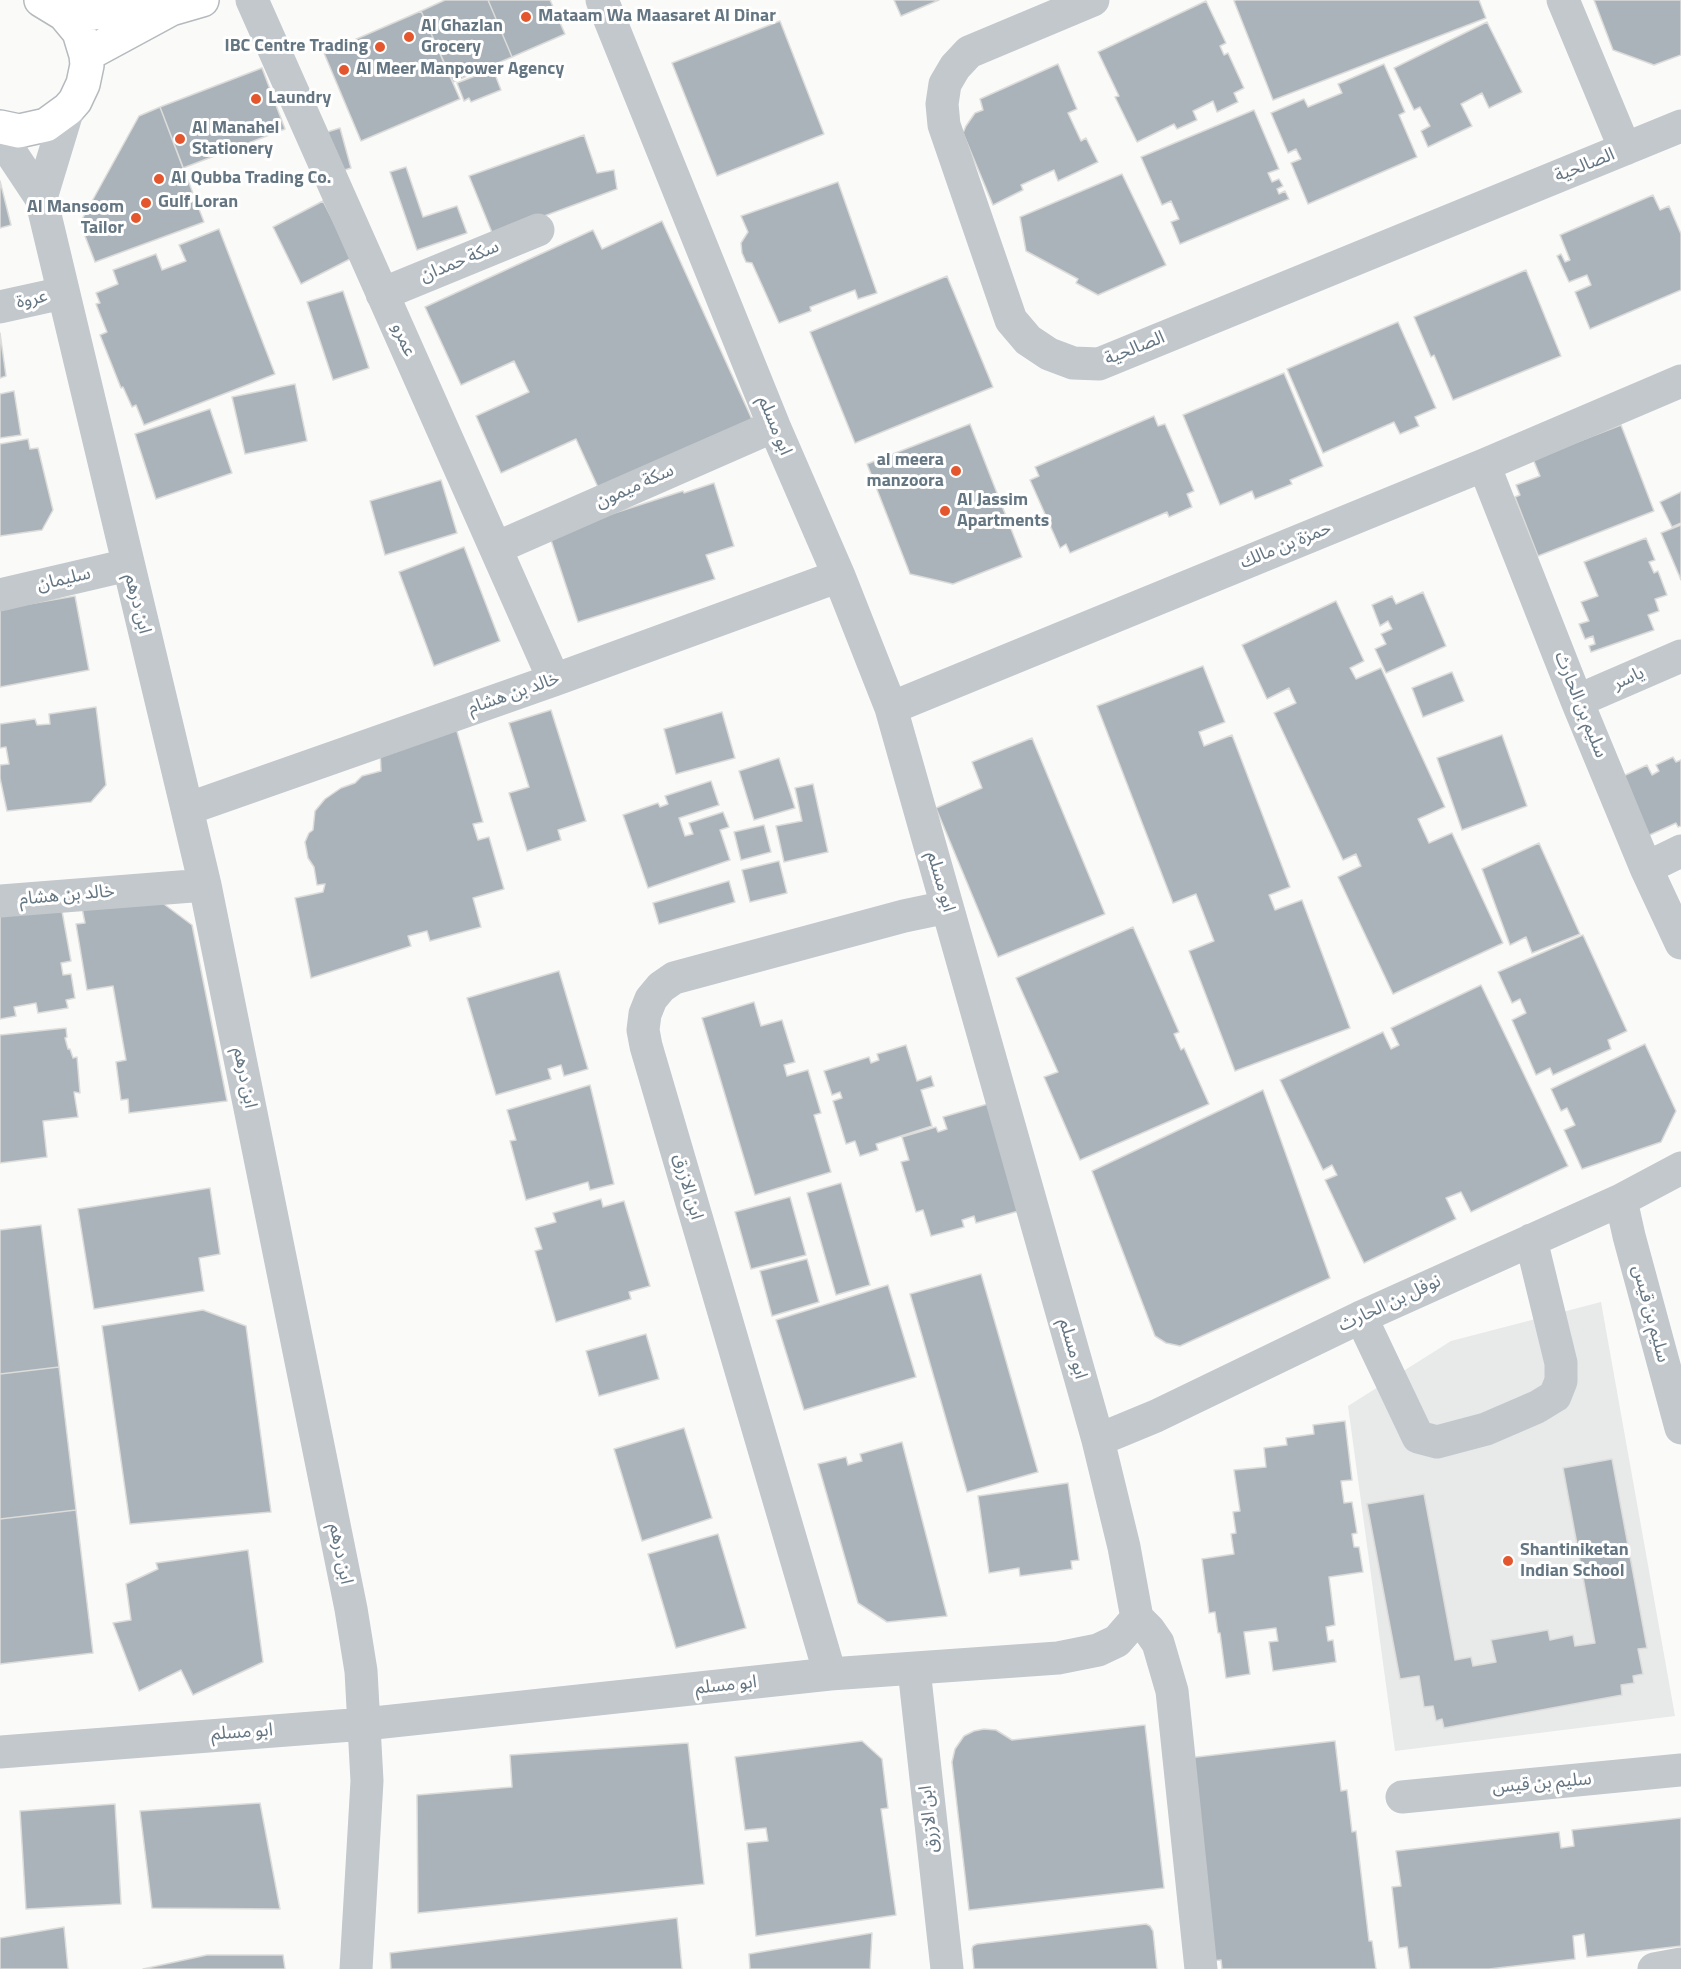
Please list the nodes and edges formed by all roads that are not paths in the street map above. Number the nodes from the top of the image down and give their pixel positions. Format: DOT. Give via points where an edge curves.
graph roads {
  1 [pos="202,0"];
  2 [pos="252,0"];
  3 [pos="602,0"];
  4 [pos="1093,0"];
  5 [pos="1563,0"];
  6 [pos="53,7"];
  7 [pos="171,9"];
  8 [pos="86,55"];
  9 [pos="68,109"];
  10 [pos="1681,126"];
  11 [pos="0,127"];
  12 [pos="0,136"];
  13 [pos="1625,149"];
  14 [pos="41,198"];
  15 [pos="538,230"];
  16 [pos="63,293"];
  17 [pos="382,294"];
  18 [pos="0,307"];
  19 [pos="1681,381"];
  20 [pos="774,426"];
  21 [pos="1485,465"];
  22 [pos="496,548"];
  23 [pos="128,566"];
  24 [pos="839,576"];
  25 [pos="0,595"];
  26 [pos="1681,656"];
  27 [pos="554,680"];
  28 [pos="1577,701"];
  29 [pos="891,708"];
  30 [pos="187,809"];
  31 [pos="1681,851"];
  32 [pos="1646,868"];
  33 [pos="205,885"];
  34 [pos="0,901"];
  35 [pos="947,907"];
  36 [pos="1681,943"];
  37 [pos="1681,1168"];
  38 [pos="1622,1200"];
  39 [pos="1531,1240"];
  40 [pos="1361,1317"];
  41 [pos="1681,1428"];
  42 [pos="1098,1440"];
  43 [pos="1137,1618"];
  44 [pos="914,1669"];
  45 [pos="830,1674"];
  46 [pos="365,1724"];
  47 [pos="0,1752"];
  48 [pos="1681,1770"];
  49 [pos="1402,1797"];
  50 [pos="1681,1964"];
  51 [pos="356,1969"];
  52 [pos="947,1969"];
  53 [pos="1201,1969"];
  54 [pos="1654,1969"];
  1 -- 7 [label="main road"];
  2 -- 17 [label="street, عمرو"];
  3 -- 20 [label="street, ابو مسلم"];
  4 -- 13 [label="street, الصالحية" via="969,52 945,84 942,104 944,124 1011,320 1035,345 1073,363 1099,364"];
  5 -- 13 [label="street, الصالحية"];
  6 -- 7 [label="main road"];
  6 -- 8 [label="main road" via="79,32"];
  7 -- 8 [label="main road"];
  8 -- 9 [label="main road" via="83,84"];
  9 -- 11 [label="main road" via="33,129"];
  9 -- 14 [label="street, ابن درهم"];
  10 -- 13 [label="street, الصالحية"];
  12 -- 14 [label="street, ابن درهم"];
  14 -- 16 [label="street, ابن درهم"];
  15 -- 17 [label="street, سكة حمدان"];
  16 -- 18 [label="street, عروة"];
  16 -- 23 [label="street, ابن درهم"];
  17 -- 22 [label="street, عمرو"];
  19 -- 21 [label="street, حمزة بن مالك"];
  20 -- 22 [label="street, سكة ميمون"];
  20 -- 24 [label="street, ابو مسلم"];
  21 -- 28 [label="street, سليم بن الحارث"];
  21 -- 29 [label="street, حمزة بن مالك"];
  22 -- 27 [label="street, عمرو"];
  23 -- 25 [label="street, سليمان"];
  23 -- 30 [label="street, ابن درهم"];
  24 -- 27 [label="street, خالد بن هشام"];
  24 -- 29 [label="street, ابو مسلم"];
  26 -- 28 [label="street, ياسر"];
  27 -- 30 [label="street, خالد بن هشام"];
  28 -- 32 [label="street, سليم بن الحارث"];
  29 -- 35 [label="street, ابو مسلم"];
  30 -- 33 [label="street, ابن درهم"];
  31 -- 32 [label="street"];
  32 -- 36 [label="street, سليم بن الحارث"];
  33 -- 34 [label="street, خالد بن هشام"];
  33 -- 46 [label="street, ابن درهم" via="351,1609"];
  35 -- 42 [label="street, ابو مسلم"];
  35 -- 45 [label="street, ابن الازرق" via="674,978 651,999 645,1014 646,1046"];
  37 -- 38 [label="street, نوفل بن الحارث"];
  38 -- 39 [label="street, نوفل بن الحارث"];
  38 -- 41 [label="street, سليم بن قيس"];
  39 -- 40 [label="street, نوفل بن الحارث"];
  39 -- 40 [label="street" via="1561,1363 1556,1396 1538,1407 1486,1430 1437,1442 1418,1437"];
  40 -- 42 [label="street, نوفل بن الحارث"];
  42 -- 43 [label="street, ابو مسلم" via="1125,1547"];
  43 -- 44 [label="street, ابو مسلم" via="1117,1641 1098,1650 1058,1658"];
  43 -- 53 [label="street" via="1158,1643 1172,1691"];
  44 -- 45 [label="street, ابو مسلم"];
  44 -- 52 [label="street, ابن الازرق"];
  45 -- 46 [label="street, ابو مسلم"];
  46 -- 47 [label="street, ابو مسلم"];
  46 -- 51 [label="street, ابن درهم" via="367,1781"];
  48 -- 49 [label="street, سليم بن قيس"];
  50 -- 54 [label="street"];
}
